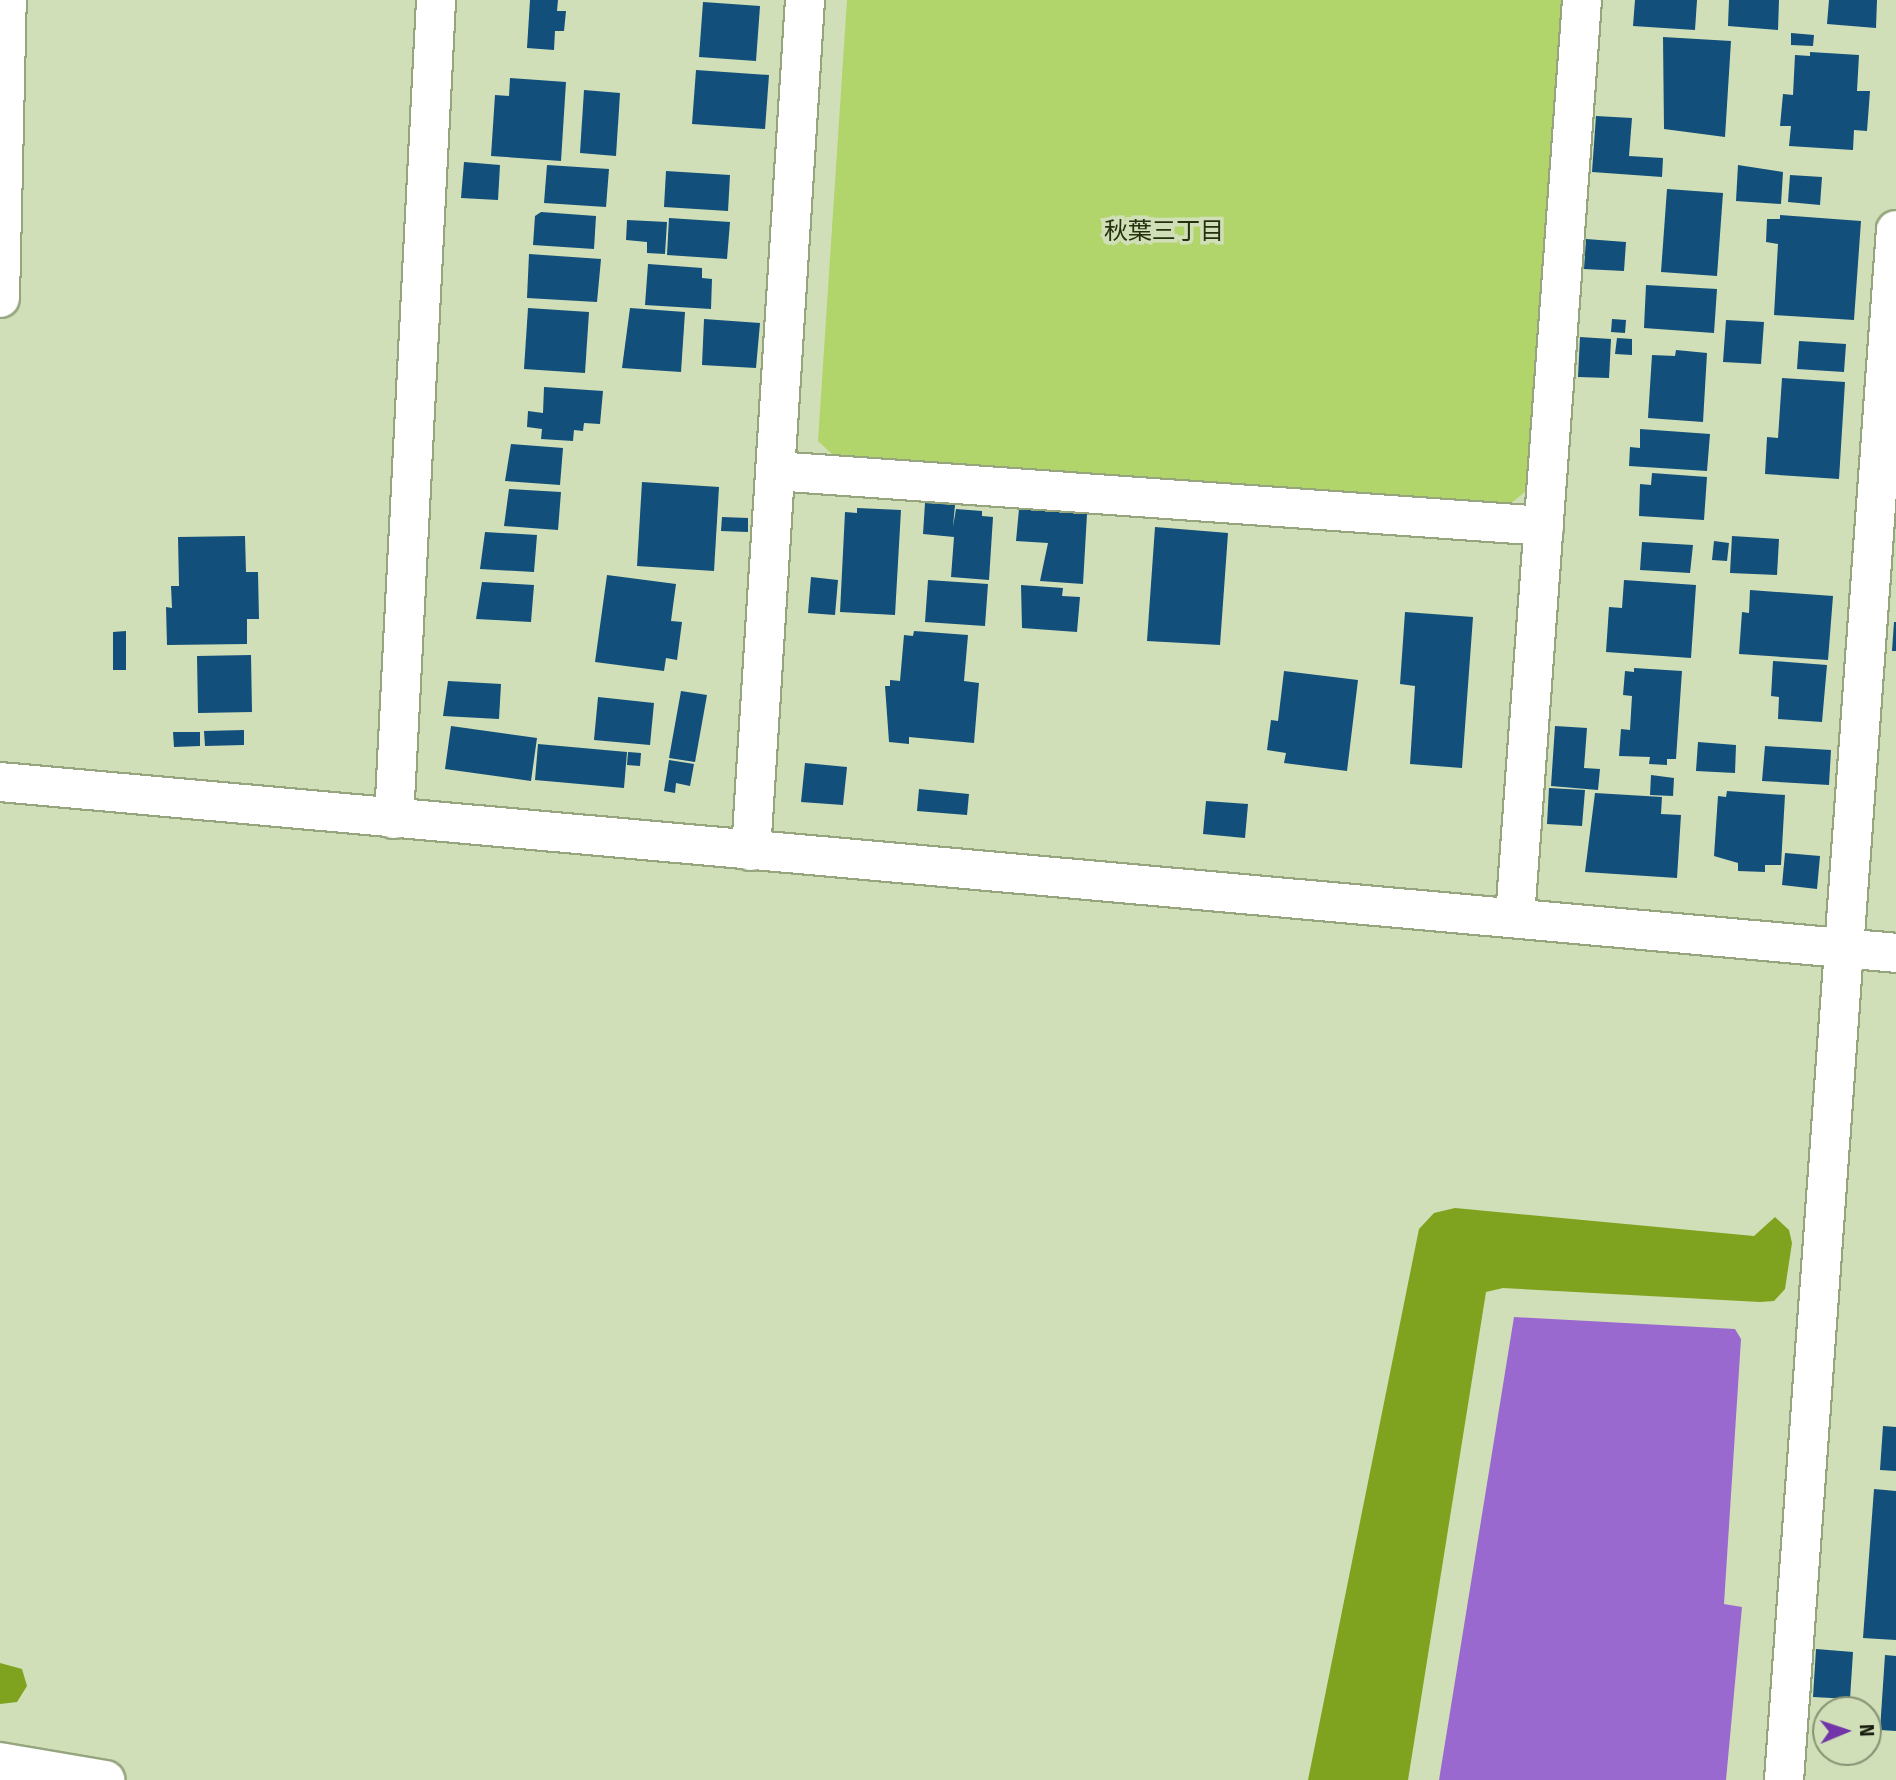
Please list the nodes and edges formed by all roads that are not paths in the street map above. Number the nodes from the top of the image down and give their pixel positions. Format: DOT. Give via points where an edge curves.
graph roads {
  1 [pos="7,0"];
  2 [pos="436,0"];
  3 [pos="805,0"];
  4 [pos="1582,0"];
  5 [pos="1896,230"];
  6 [pos="0,298"];
  7 [pos="775,471"];
  8 [pos="1544,526"];
  9 [pos="0,782"];
  10 [pos="394,819"];
  11 [pos="751,851"];
  12 [pos="1515,918"];
  13 [pos="1844,948"];
  14 [pos="1896,954"];
  15 [pos="0,1762"];
  16 [pos="105,1780"];
  17 [pos="1784,1780"];
  1 -- 6 [label="street"];
  2 -- 10 [label="street"];
  3 -- 7 [label="street"];
  4 -- 8 [label="street"];
  5 -- 13 [label="street"];
  7 -- 8 [label="street"];
  7 -- 11 [label="street"];
  8 -- 12 [label="street"];
  9 -- 10 [label="street"];
  10 -- 11 [label="street"];
  11 -- 12 [label="street"];
  12 -- 13 [label="street"];
  13 -- 14 [label="street"];
  13 -- 17 [label="street"];
  15 -- 16 [label="street"];
}
